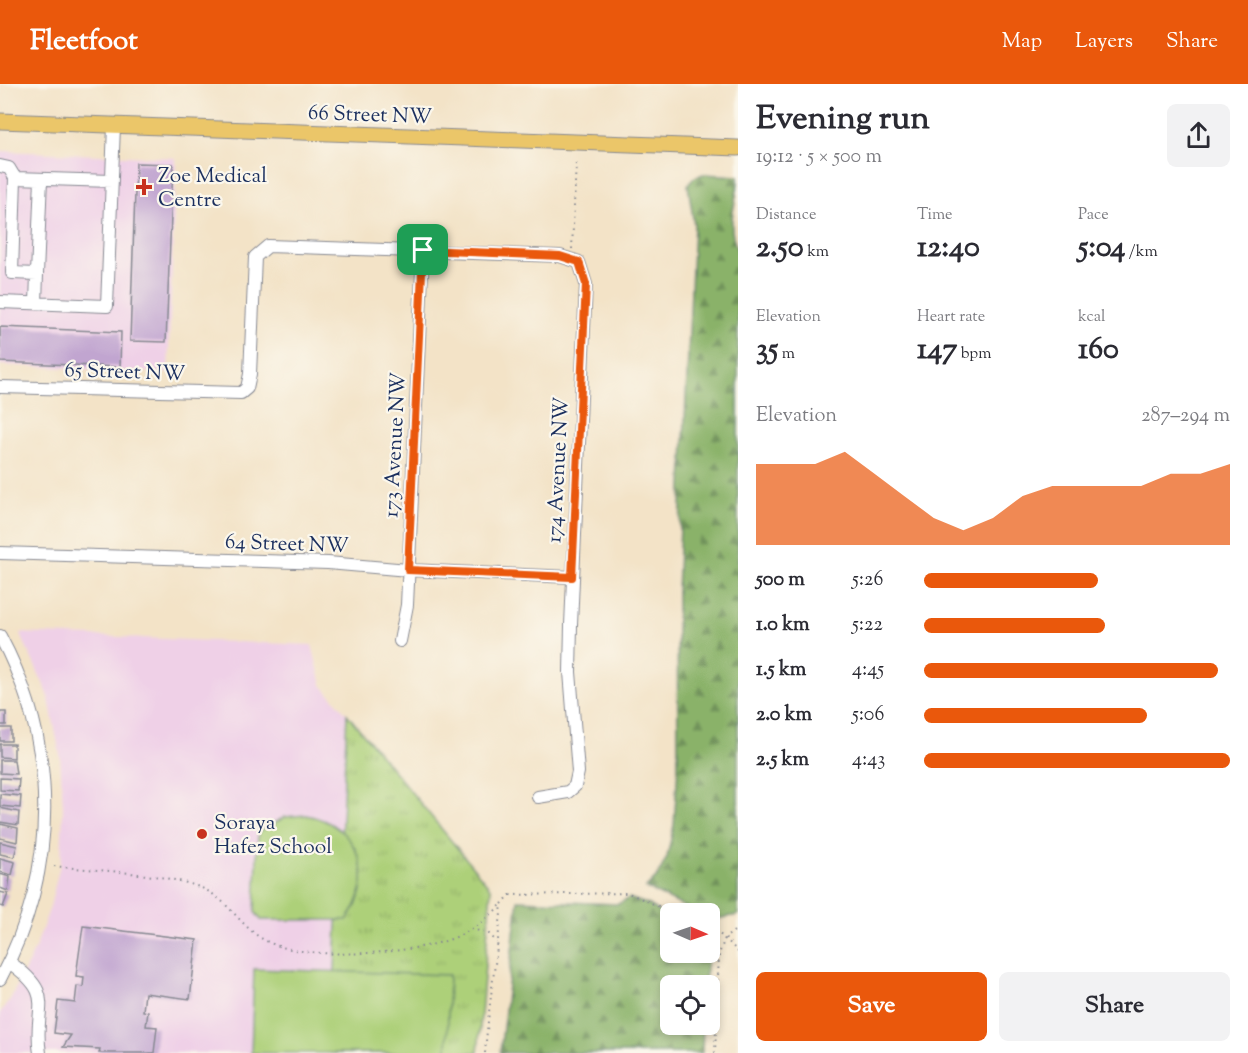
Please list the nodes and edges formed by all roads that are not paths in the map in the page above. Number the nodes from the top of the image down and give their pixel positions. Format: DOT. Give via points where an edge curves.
graph roads {
  1 [pos="0,122"];
  2 [pos="114,126"];
  3 [pos="738,148"];
  4 [pos="0,166"];
  5 [pos="15,178"];
  6 [pos="40,179"];
  7 [pos="112,181"];
  8 [pos="423,250"];
  9 [pos="6,272"];
  10 [pos="37,274"];
  11 [pos="0,302"];
  12 [pos="36,303"];
  13 [pos="0,387"];
  14 [pos="0,553"];
  15 [pos="408,570"];
  16 [pos="572,577"];
  17 [pos="0,636"];
  18 [pos="400,641"];
  19 [pos="538,797"];
  20 [pos="9,962"];
  21 [pos="0,979"];
  22 [pos="40,1053"];
  1 -- 2 [label="main road, 66 Street NW"];
  2 -- 3 [label="main road, 66 Street NW"];
  2 -- 7 [label="street"];
  4 -- 5 [label="street" via="9,168"];
  5 -- 6 [label="street"];
  5 -- 9 [label="street"];
  6 -- 7 [label="street"];
  6 -- 10 [label="street"];
  7 -- 12 [label="street" via="107,306"];
  8 -- 13 [label="street, 65 Street NW" via="278,244 260,250 253,267 250,374 247,388 233,394"];
  8 -- 15 [label="street, 173 Avenue NW"];
  8 -- 16 [label="street, 174 Avenue NW" via="575,260 586,284"];
  9 -- 10 [label="street"];
  10 -- 12 [label="street"];
  11 -- 12 [label="street"];
  14 -- 15 [label="street, 64 Street NW" via="328,563"];
  15 -- 16 [label="street, 64 Street NW"];
  15 -- 18 [label="street, 173 Avenue NW"];
  16 -- 19 [label="street, 174 Avenue NW" via="570,672 578,772 575,786 568,792"];
  17 -- 20 [label="street" via="17,669 32,719 45,801 36,891"];
  20 -- 21 [label="street"];
  20 -- 22 [label="street" via="37,985 42,1002"];
}
